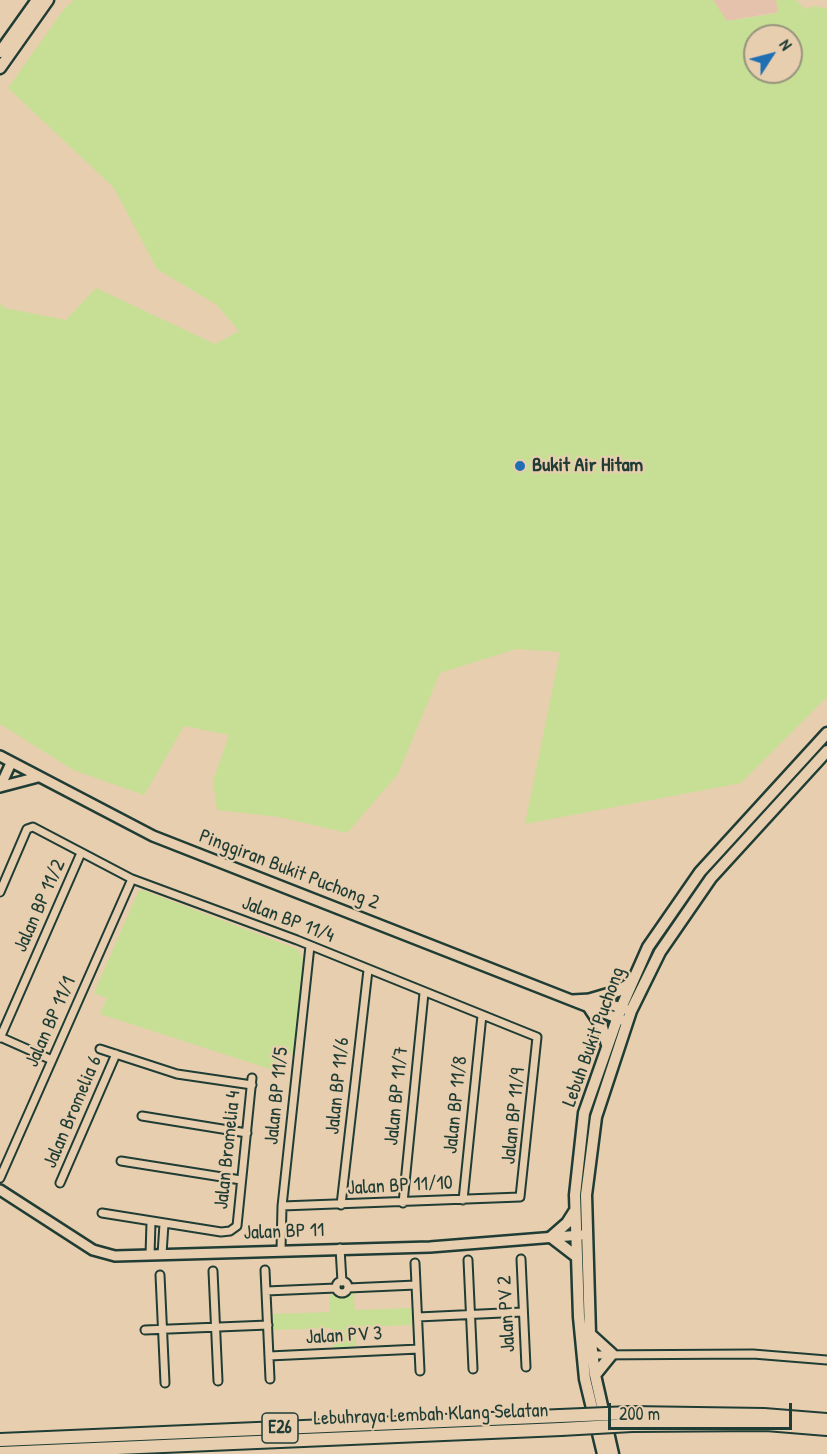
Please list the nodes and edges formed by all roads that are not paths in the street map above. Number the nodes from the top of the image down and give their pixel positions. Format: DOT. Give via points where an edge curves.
graph roads {
  1 [pos="37,0"];
  2 [pos="48,0"];
  3 [pos="0,52"];
  4 [pos="0,68"];
  5 [pos="827,733"];
  6 [pos="827,751"];
  7 [pos="0,756"];
  8 [pos="11,763"];
  9 [pos="0,773"];
  10 [pos="38,777"];
  11 [pos="1,786"];
  12 [pos="81,853"];
  13 [pos="132,879"];
  14 [pos="0,892"];
  15 [pos="310,946"];
  16 [pos="368,970"];
  17 [pos="631,983"];
  18 [pos="424,993"];
  19 [pos="591,1004"];
  20 [pos="482,1015"];
  21 [pos="624,1015"];
  22 [pos="4,1020"];
  23 [pos="537,1037"];
  24 [pos="0,1038"];
  25 [pos="607,1046"];
  26 [pos="100,1049"];
  27 [pos="116,1054"];
  28 [pos="52,1060"];
  29 [pos="142,1116"];
  30 [pos="247,1133"];
  31 [pos="121,1161"];
  32 [pos="1,1172"];
  33 [pos="242,1180"];
  34 [pos="60,1183"];
  35 [pos="0,1190"];
  36 [pos="520,1197"];
  37 [pos="463,1200"];
  38 [pos="403,1203"];
  39 [pos="341,1205"];
  40 [pos="282,1206"];
  41 [pos="576,1209"];
  42 [pos="102,1213"];
  43 [pos="151,1222"];
  44 [pos="164,1224"];
  45 [pos="588,1234"];
  46 [pos="575,1235"];
  47 [pos="551,1237"];
  48 [pos="340,1248"];
  49 [pos="281,1250"];
  50 [pos="162,1254"];
  51 [pos="150,1255"];
  52 [pos="577,1258"];
  53 [pos="521,1259"];
  54 [pos="468,1260"];
  55 [pos="415,1263"];
  56 [pos="265,1270"];
  57 [pos="213,1271"];
  58 [pos="160,1275"];
  59 [pos="342,1282"];
  60 [pos="416,1285"];
  61 [pos="336,1288"];
  62 [pos="348,1288"];
  63 [pos="266,1291"];
  64 [pos="524,1312"];
  65 [pos="471,1315"];
  66 [pos="418,1317"];
  67 [pos="268,1324"];
  68 [pos="216,1327"];
  69 [pos="163,1329"];
  70 [pos="145,1330"];
  71 [pos="590,1334"];
  72 [pos="419,1349"];
  73 [pos="612,1354"];
  74 [pos="269,1356"];
  75 [pos="587,1356"];
  76 [pos="827,1360"];
  77 [pos="526,1367"];
  78 [pos="473,1369"];
  79 [pos="420,1371"];
  80 [pos="595,1375"];
  81 [pos="270,1379"];
  82 [pos="218,1381"];
  83 [pos="165,1383"];
  84 [pos="631,1419"];
  85 [pos="827,1420"];
  86 [pos="561,1423"];
  87 [pos="827,1429"];
  88 [pos="0,1440"];
  89 [pos="0,1453"];
  90 [pos="603,1454"];
  91 [pos="613,1454"];
  1 -- 3 [label="main road"];
  2 -- 4 [label="main road"];
  5 -- 17 [label="main road, Lebuh Bukit Puchong" via="700,872 648,947"];
  6 -- 21 [label="main road, Lebuh Bukit Puchong" via="711,878 660,952"];
  7 -- 8 [label="street, Pinggiran Bukit Puchong 2"];
  8 -- 10 [label="street, Pinggiran Bukit Puchong 2"];
  8 -- 11 [label="street"];
  9 -- 11 [label="street"];
  10 -- 11 [label="street"];
  10 -- 19 [label="street, Pinggiran Bukit Puchong 2" via="153,836 572,1000"];
  12 -- 13 [label="street, Jalan BP 11/4"];
  12 -- 14 [label="street, Jalan BP 11/4" via="30,827"];
  12 -- 22 [label="street, Jalan BP 11/2"];
  13 -- 15 [label="street, Jalan BP 11/4"];
  13 -- 28 [label="street, Jalan BP 11/1"];
  15 -- 16 [label="street, Jalan BP 11/4"];
  15 -- 40 [label="street, Jalan BP 11/5"];
  16 -- 18 [label="street, Jalan BP 11/4"];
  16 -- 39 [label="street, Jalan BP 11/6"];
  17 -- 19 [label="main road"];
  17 -- 21 [label="main road, Lebuh Bukit Puchong"];
  18 -- 20 [label="street, Jalan BP 11/4"];
  18 -- 38 [label="street, Jalan BP 11/7"];
  19 -- 21 [label="street, Pinggiran Bukit Puchong 2"];
  19 -- 25 [label="main road"];
  20 -- 23 [label="street, Jalan BP 11/4"];
  20 -- 37 [label="street, Jalan BP 11/8"];
  21 -- 25 [label="main road, Lebuh Bukit Puchong"];
  21 -- 45 [label="main road, Lebuh Bukit Puchong" via="596,1117 586,1196"];
  22 -- 24 [label="street, Jalan BP 11/2"];
  23 -- 36 [label="street, Jalan BP 11/9"];
  24 -- 28 [label="street"];
  25 -- 41 [label="main road, Lebuh Bukit Puchong" via="584,1113"];
  26 -- 27 [label="street"];
  27 -- 30 [label="street, Jalan Bromelia 4" via="177,1074 252,1082"];
  27 -- 34 [label="street, Jalan Bromelia 6"];
  28 -- 32 [label="street, Jalan BP 11/1"];
  29 -- 30 [label="street"];
  30 -- 33 [label="street, Jalan Bromelia 4"];
  31 -- 33 [label="street"];
  33 -- 44 [label="street, Jalan Bromelia 4" via="237,1226 230,1232"];
  35 -- 51 [label="street, Jalan BP 11" via="93,1250 115,1256"];
  36 -- 37 [label="street, Jalan BP 11/10"];
  37 -- 38 [label="street, Jalan BP 11/10"];
  38 -- 39 [label="street, Jalan BP 11/10"];
  39 -- 40 [label="street, Jalan BP 11/10"];
  40 -- 49 [label="street, Jalan BP 11/5"];
  41 -- 46 [label="main road, Lebuh Bukit Puchong"];
  41 -- 47 [label="main road"];
  42 -- 43 [label="street"];
  43 -- 44 [label="street"];
  43 -- 51 [label="street"];
  44 -- 50 [label="street"];
  45 -- 46 [label="street, Jalan BP 11"];
  45 -- 71 [label="main road, Lebuh Bukit Puchong"];
  46 -- 47 [label="street, Jalan BP 11"];
  46 -- 52 [label="main road, Lebuh Bukit Puchong"];
  47 -- 48 [label="street, Jalan BP 11" via="430,1247"];
  47 -- 52 [label="main road"];
  48 -- 49 [label="street, Jalan BP 11"];
  48 -- 59 [label="street"];
  49 -- 50 [label="street, Jalan BP 11"];
  50 -- 51 [label="street, Jalan BP 11"];
  52 -- 75 [label="main road, Lebuh Bukit Puchong"];
  53 -- 64 [label="street, Jalan PV 2"];
  54 -- 65 [label="street"];
  55 -- 60 [label="street"];
  56 -- 63 [label="street"];
  57 -- 68 [label="street"];
  58 -- 69 [label="street"];
  59 -- 61 [label="street"];
  59 -- 62 [label="street"];
  60 -- 62 [label="street"];
  60 -- 66 [label="street"];
  61 -- 62 [label="street" via="343,1293"];
  61 -- 63 [label="street"];
  63 -- 67 [label="street"];
  64 -- 65 [label="street"];
  64 -- 77 [label="street, Jalan PV 2"];
  65 -- 66 [label="street"];
  65 -- 78 [label="street"];
  66 -- 72 [label="street"];
  67 -- 68 [label="street"];
  67 -- 74 [label="street"];
  68 -- 69 [label="street"];
  68 -- 82 [label="street"];
  69 -- 70 [label="street"];
  69 -- 83 [label="street"];
  71 -- 73 [label="main road"];
  71 -- 75 [label="main road, Lebuh Bukit Puchong"];
  72 -- 74 [label="street, Jalan PV 3"];
  72 -- 79 [label="street"];
  73 -- 75 [label="street"];
  73 -- 76 [label="street" via="753,1354"];
  73 -- 80 [label="main road"];
  74 -- 81 [label="street"];
  75 -- 80 [label="main road, Lebuh Bukit Puchong"];
  75 -- 90 [label="main road, Lebuh Bukit Puchong"];
  80 -- 91 [label="main road, Lebuh Bukit Puchong"];
  84 -- 85 [label="highway, Lebuhraya Lembah Klang Selatan / E26" via="764,1415"];
  84 -- 86 [label="highway, Lebuhraya Lembah Klang Selatan / E26, bridge"];
  84 -- 87 [label="highway, Lebuhraya Lembah Klang Selatan / E26"];
  86 -- 88 [label="highway, Lebuhraya Lembah Klang Selatan / E26"];
  86 -- 89 [label="highway, Lebuhraya Lembah Klang Selatan / E26"];
}
